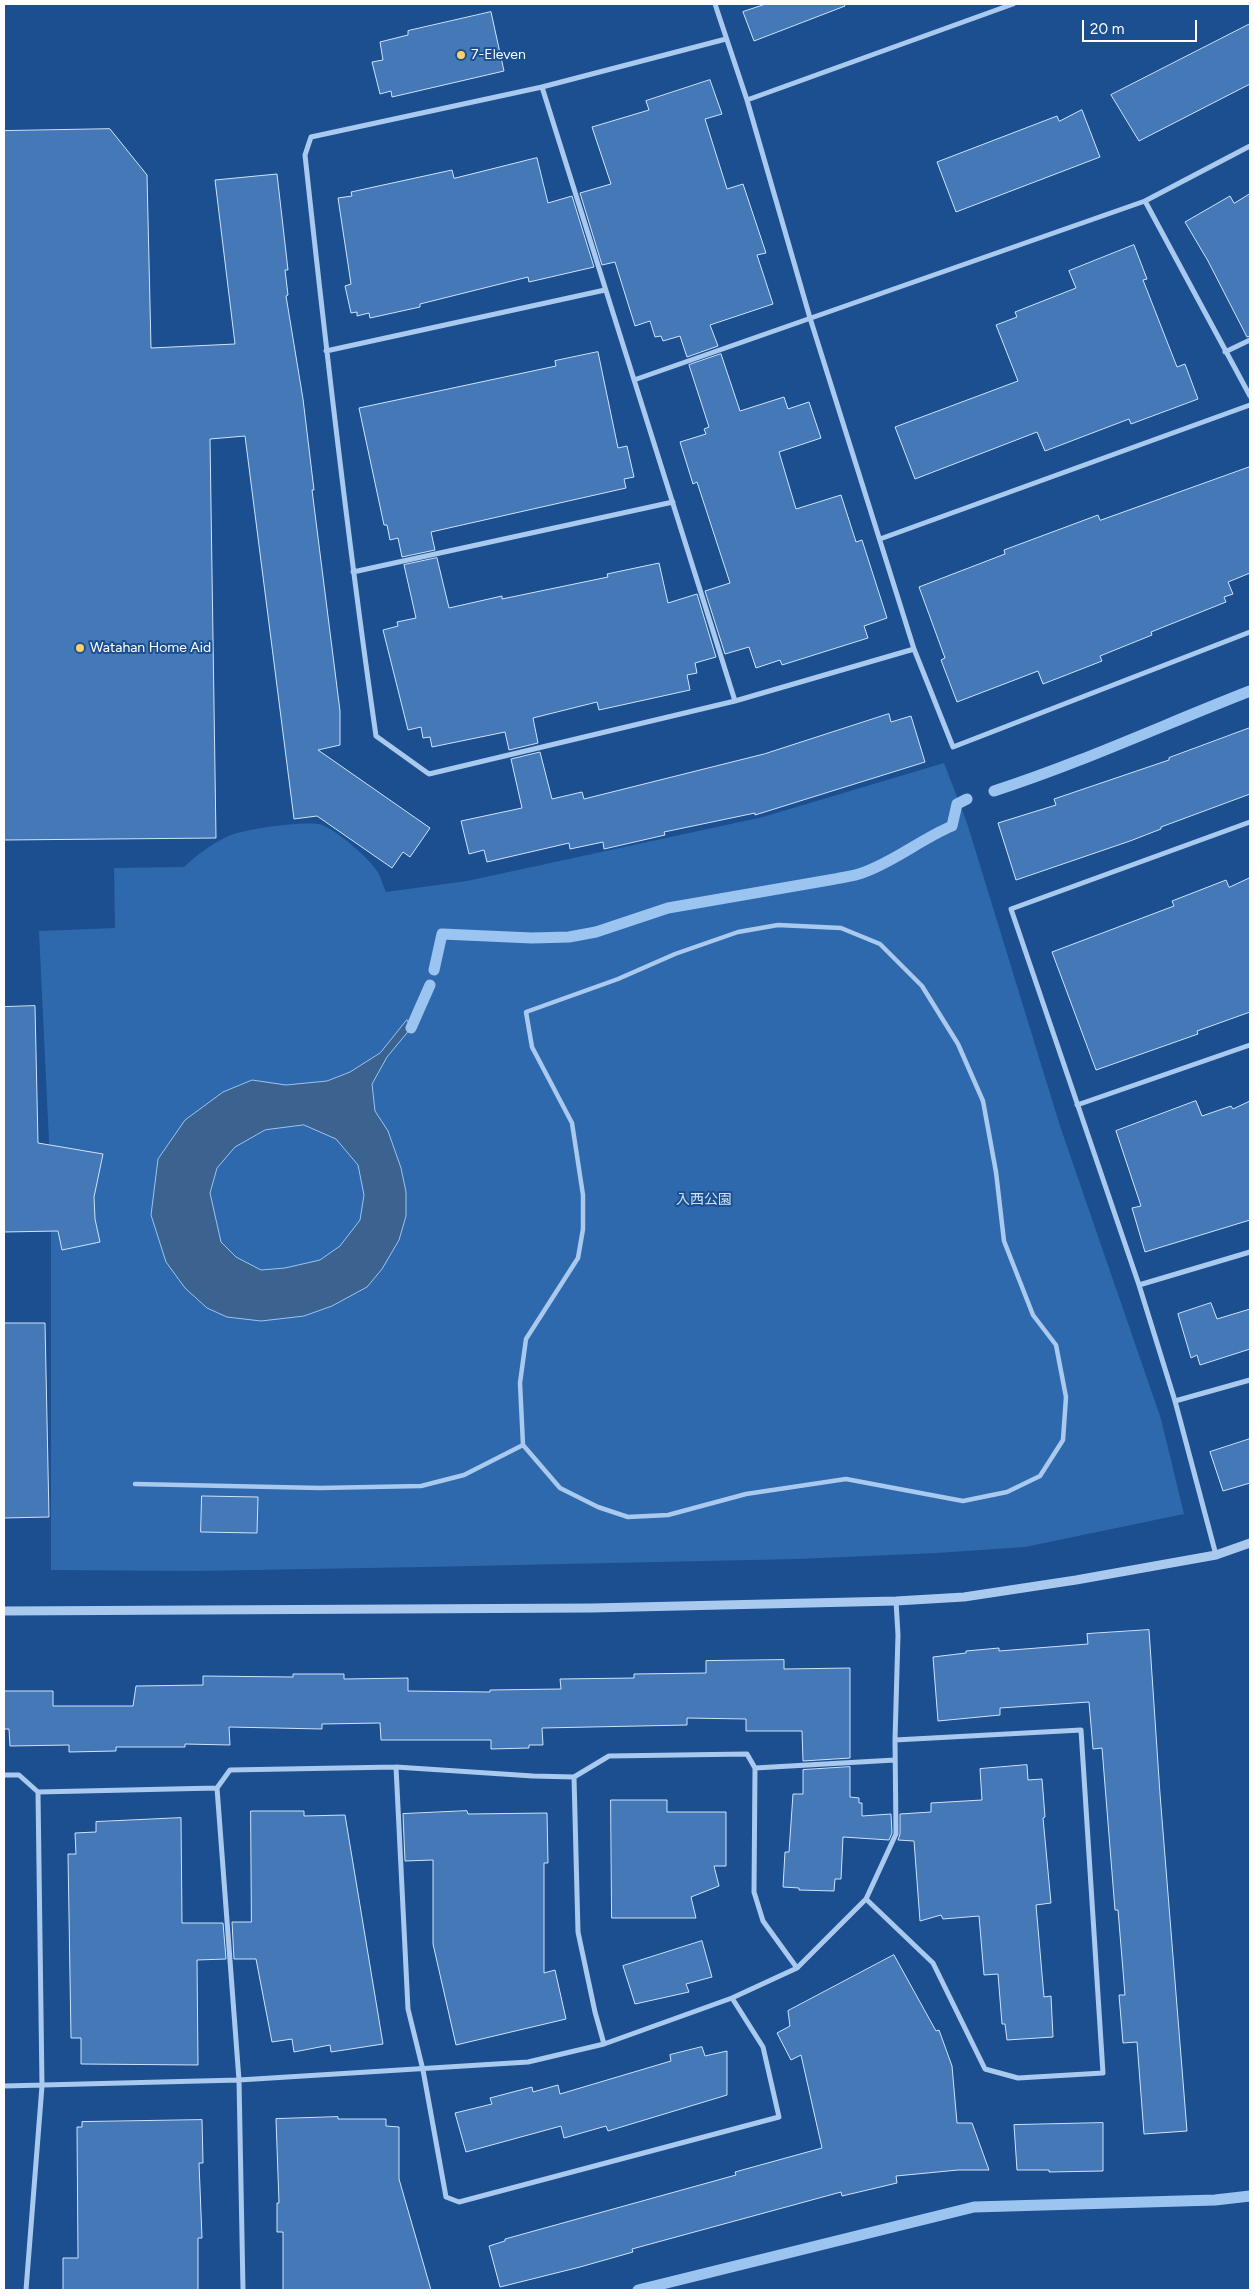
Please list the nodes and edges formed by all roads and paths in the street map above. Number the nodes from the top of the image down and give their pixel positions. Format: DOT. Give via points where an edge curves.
graph roads {
  1 [pos="715,4"];
  2 [pos="1013,4"];
  3 [pos="726,39"];
  4 [pos="542,87"];
  5 [pos="747,100"];
  6 [pos="1250,146"];
  7 [pos="1145,201"];
  8 [pos="606,290"];
  9 [pos="810,318"];
  10 [pos="1250,340"];
  11 [pos="326,351"];
  12 [pos="1225,352"];
  13 [pos="634,380"];
  14 [pos="1250,396"];
  15 [pos="1250,405"];
  16 [pos="673,502"];
  17 [pos="880,539"];
  18 [pos="353,572"];
  19 [pos="1250,632"];
  20 [pos="914,649"];
  21 [pos="735,702"];
  22 [pos="1250,822"];
  23 [pos="1250,1045"];
  24 [pos="1077,1105"];
  25 [pos="1250,1252"];
  26 [pos="1139,1285"];
  27 [pos="1250,1380"];
  28 [pos="1175,1401"];
  29 [pos="523,1445"];
  30 [pos="135,1484"];
  31 [pos="1250,1543"];
  32 [pos="1216,1555"];
  33 [pos="896,1601"];
  34 [pos="4,1611"];
  35 [pos="895,1740"];
  36 [pos="896,1760"];
  37 [pos="396,1767"];
  38 [pos="755,1768"];
  39 [pos="4,1776"];
  40 [pos="574,1776"];
  41 [pos="217,1788"];
  42 [pos="38,1792"];
  43 [pos="866,1899"];
  44 [pos="796,1968"];
  45 [pos="732,1998"];
  46 [pos="604,2044"];
  47 [pos="423,2070"];
  48 [pos="239,2080"];
  49 [pos="4,2086"];
  50 [pos="42,2086"];
  51 [pos="26,2290"];
  52 [pos="243,2290"];
  1 -- 3 [label="street"];
  2 -- 5 [label="street"];
  3 -- 4 [label="street"];
  3 -- 5 [label="street"];
  4 -- 8 [label="street"];
  4 -- 11 [label="street" via="311,136 305,155"];
  5 -- 9 [label="street"];
  6 -- 7 [label="street"];
  7 -- 9 [label="street"];
  7 -- 12 [label="street"];
  8 -- 11 [label="street"];
  8 -- 13 [label="street"];
  9 -- 13 [label="street"];
  9 -- 17 [label="street"];
  10 -- 12 [label="street"];
  11 -- 18 [label="street"];
  12 -- 14 [label="street"];
  13 -- 16 [label="street"];
  15 -- 17 [label="street"];
  16 -- 18 [label="street"];
  16 -- 21 [label="street"];
  17 -- 20 [label="street"];
  18 -- 21 [label="street" via="376,736 429,774"];
  19 -- 20 [label="street" via="953,747"];
  20 -- 21 [label="street"];
  22 -- 24 [label="street" via="1011,909"];
  23 -- 24 [label="street"];
  24 -- 26 [label="street"];
  25 -- 26 [label="street"];
  26 -- 28 [label="street"];
  27 -- 28 [label="street"];
  28 -- 32 [label="street"];
  29 -- 29 [label="street" via="520,1383 526,1339 578,1258 583,1229 583,1195 572,1124 532,1047 526,1012 618,980 675,954 738,932 778,925 841,928 880,944 922,986 958,1044 982,1100 996,1172 1004,1241 1034,1315 1056,1345 1066,1397 1063,1440 1040,1476 1007,1492 963,1501 846,1479 746,1494 668,1515 628,1517 598,1507 560,1488"];
  29 -- 30 [label="street" via="464,1475 420,1486 320,1488"];
  31 -- 32 [label="street"];
  32 -- 33 [label="street" via="964,1597"];
  33 -- 34 [label="street" via="582,1608"];
  33 -- 35 [label="street"];
  35 -- 36 [label="street"];
  35 -- 43 [label="street" via="1081,1730 1103,2073 1018,2078 985,2069 933,1964"];
  36 -- 38 [label="street"];
  36 -- 43 [label="street" via="896,1834"];
  37 -- 40 [label="street"];
  37 -- 41 [label="street" via="230,1770"];
  37 -- 47 [label="street" via="408,2010"];
  38 -- 40 [label="street" via="747,1754 608,1756"];
  38 -- 44 [label="street" via="754,1892 763,1922"];
  39 -- 42 [label="street" via="18,1775"];
  40 -- 46 [label="street" via="578,1932"];
  41 -- 42 [label="street"];
  41 -- 48 [label="street"];
  42 -- 50 [label="street"];
  43 -- 44 [label="street"];
  44 -- 45 [label="street"];
  45 -- 46 [label="street"];
  45 -- 47 [label="street" via="763,2047 779,2117 459,2202 446,2197"];
  46 -- 47 [label="street" via="528,2062"];
  47 -- 48 [label="street"];
  48 -- 50 [label="street"];
  48 -- 52 [label="street"];
  49 -- 50 [label="street"];
  50 -- 51 [label="street"];
}
